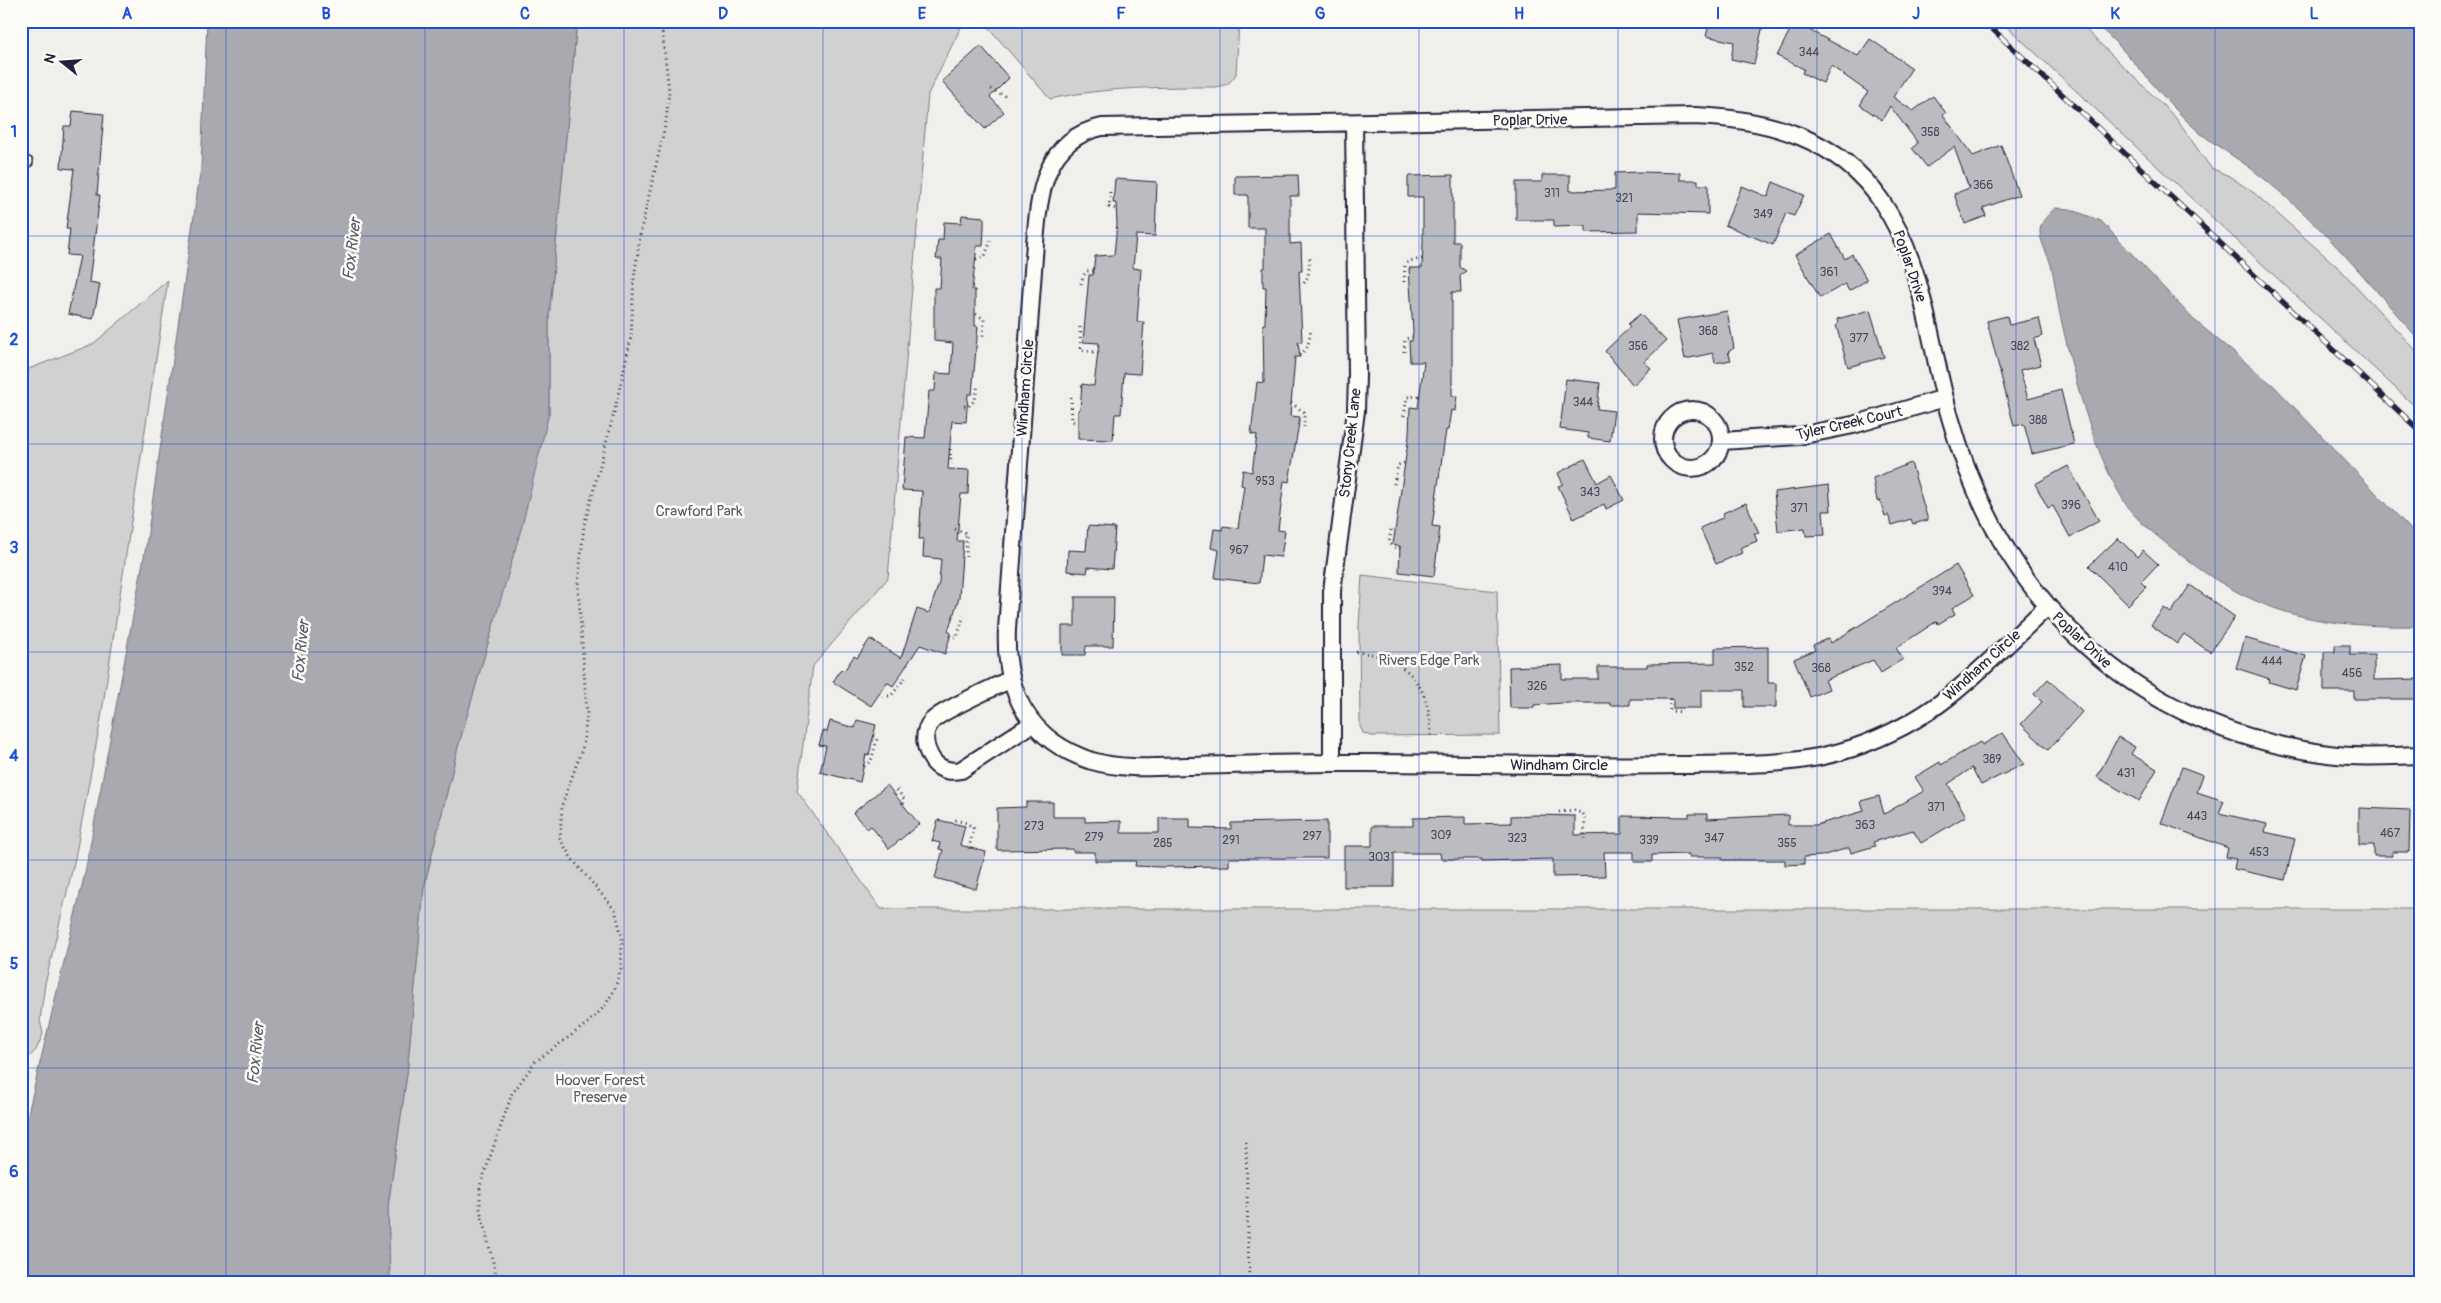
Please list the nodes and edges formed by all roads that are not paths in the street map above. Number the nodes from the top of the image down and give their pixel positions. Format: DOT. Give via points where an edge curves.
graph roads {
  1 [pos="1354,123"];
  2 [pos="1102,127"];
  3 [pos="1945,398"];
  4 [pos="1722,441"];
  5 [pos="2047,606"];
  6 [pos="1011,679"];
  7 [pos="1032,724"];
  8 [pos="2420,755"];
  9 [pos="1332,763"];
  1 -- 2 [label="street, Poplar Drive"];
  1 -- 3 [label="street, Poplar Drive" via="1694,116 1761,122 1791,132 1828,150 1857,171 1894,221 1914,271"];
  1 -- 9 [label="street, Stony Creek Lane" via="1357,384 1332,591"];
  2 -- 6 [label="street, Windham Circle" via="1077,135 1064,146 1042,186 1038,204 1007,634"];
  3 -- 4 [label="street, Tyler Creek Court" via="1853,425 1808,434"];
  3 -- 5 [label="street, Poplar Drive" via="1976,492 2013,559"];
  5 -- 8 [label="street, Poplar Drive" via="2073,634 2124,677 2186,712 2222,727 2289,747 2330,754"];
  5 -- 9 [label="street, Windham Circle" via="1946,699 1896,729 1852,748 1774,763 1592,766"];
  6 -- 7 [label="street, Windham Circle" via="1022,710"];
  6 -- 7 [label="street" via="933,719 925,736 930,756 944,769 961,770"];
  7 -- 9 [label="street, Windham Circle" via="1071,751 1092,761 1118,766"];
}
